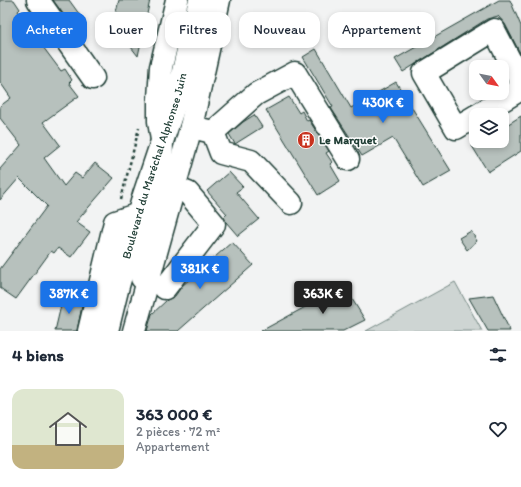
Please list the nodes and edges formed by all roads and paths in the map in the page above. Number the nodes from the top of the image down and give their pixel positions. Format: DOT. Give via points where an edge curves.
graph roads {
  1 [pos="38,0"];
  2 [pos="177,0"];
  3 [pos="200,0"];
  4 [pos="219,0"];
  5 [pos="93,78"];
  6 [pos="521,82"];
  7 [pos="521,89"];
  8 [pos="490,108"];
  9 [pos="469,121"];
  10 [pos="191,127"];
  11 [pos="213,132"];
  12 [pos="138,133"];
  13 [pos="162,140"];
  14 [pos="348,159"];
  15 [pos="175,188"];
  16 [pos="291,203"];
  17 [pos="139,214"];
  18 [pos="114,222"];
  19 [pos="165,288"];
  20 [pos="142,301"];
  21 [pos="89,331"];
  22 [pos="107,331"];
  23 [pos="134,331"];
  1 -- 5 [label="main road"];
  2 -- 13 [label="main road" via="161,67 159,121"];
  3 -- 13 [label="main road, Boulevard du Maréchal Alphonse Juin" via="176,97"];
  4 -- 10 [label="main road, Boulevard du Maréchal Alphonse Juin"];
  6 -- 9 [label="main road" via="494,30 424,73 456,128"];
  7 -- 8 [label="main road"];
  10 -- 11 [label="main road"];
  10 -- 15 [label="main road, Boulevard du Maréchal Alphonse Juin"];
  11 -- 14 [label="main road" via="256,94 295,73"];
  11 -- 16 [label="main road" via="221,152 251,161"];
  12 -- 18 [label="path"];
  13 -- 17 [label="main road, Boulevard du Maréchal Alphonse Juin"];
  13 -- 20 [label="main road" via="161,181 142,263"];
  15 -- 19 [label="main road" via="188,193 214,224"];
  15 -- 20 [label="main road, Boulevard du Maréchal Alphonse Juin"];
  17 -- 18 [label="main road"];
  17 -- 22 [label="main road, Boulevard du Maréchal Alphonse Juin"];
  18 -- 21 [label="main road"];
  20 -- 23 [label="main road, Boulevard du Maréchal Alphonse Juin"];
}
